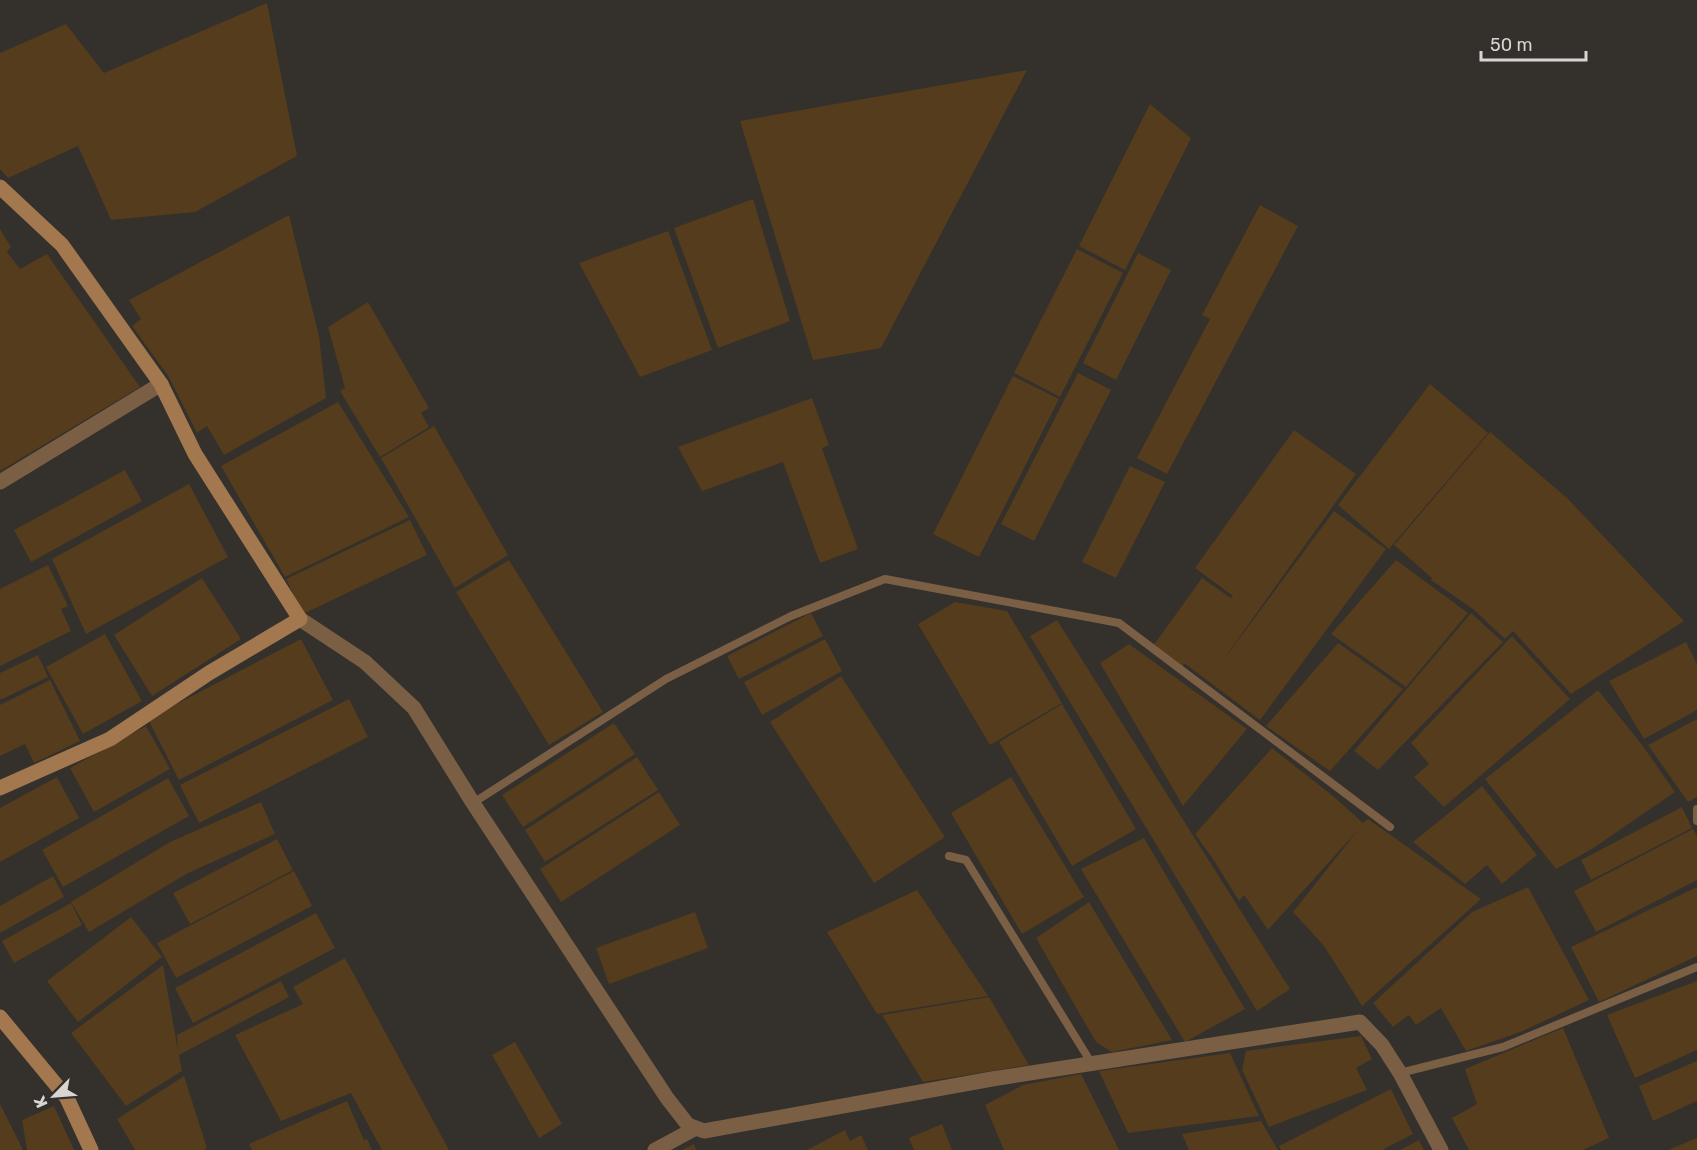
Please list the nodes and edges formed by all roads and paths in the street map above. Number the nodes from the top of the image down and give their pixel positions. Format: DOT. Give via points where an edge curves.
graph roads {
  1 [pos="0,187"];
  2 [pos="161,384"];
  3 [pos="0,482"];
  4 [pos="300,619"];
  5 [pos="0,788"];
  6 [pos="472,802"];
  7 [pos="1697,808"];
  8 [pos="1697,821"];
  9 [pos="1390,827"];
  10 [pos="949,856"];
  11 [pos="1697,967"];
  12 [pos="0,1017"];
  13 [pos="1092,1064"];
  14 [pos="1400,1073"];
  15 [pos="696,1128"];
  16 [pos="91,1150"];
  17 [pos="655,1150"];
  18 [pos="1441,1150"];
  1 -- 2 [label="street" via="62,245"];
  2 -- 3 [label="street"];
  2 -- 4 [label="street" via="195,454"];
  4 -- 5 [label="street" via="208,673 110,739"];
  4 -- 6 [label="street" via="365,662 414,708"];
  6 -- 9 [label="lane" via="666,679 791,616 885,579 1119,623"];
  6 -- 15 [label="street" via="666,1098 688,1125"];
  7 -- 8 [label="lane"];
  10 -- 13 [label="lane" via="966,860"];
  11 -- 14 [label="lane" via="1503,1047"];
  12 -- 16 [label="street" via="67,1098"];
  13 -- 14 [label="street" via="1359,1022 1382,1045"];
  13 -- 15 [label="street" via="704,1131"];
  14 -- 18 [label="street"];
  15 -- 17 [label="street"];
}
